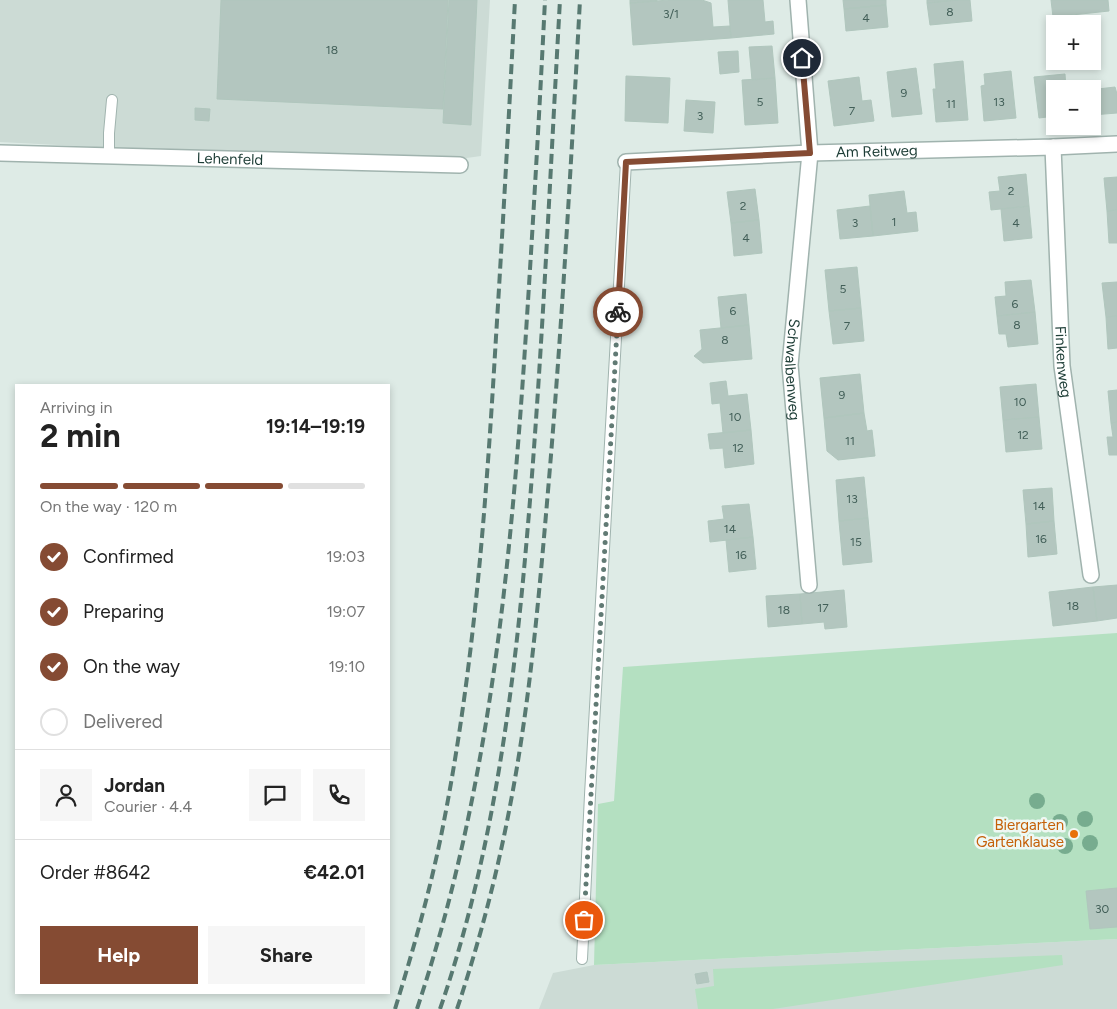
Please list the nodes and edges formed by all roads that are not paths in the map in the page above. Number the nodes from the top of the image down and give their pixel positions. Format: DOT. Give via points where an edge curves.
graph roads {
  1 [pos="798,0"];
  2 [pos="112,100"];
  3 [pos="1117,144"];
  4 [pos="1053,147"];
  5 [pos="0,153"];
  6 [pos="810,153"];
  7 [pos="109,155"];
  8 [pos="626,162"];
  9 [pos="460,165"];
  10 [pos="1091,575"];
  11 [pos="809,585"];
  12 [pos="582,960"];
  1 -- 6 [label="street, Schwalbenweg"];
  2 -- 7 [label="lane"];
  3 -- 4 [label="street, Am Reitweg"];
  4 -- 6 [label="street, Am Reitweg"];
  4 -- 10 [label="street, Finkenweg" via="1062,366"];
  5 -- 7 [label="street, Lehenfeld"];
  6 -- 8 [label="street, Am Reitweg"];
  6 -- 11 [label="street, Schwalbenweg" via="790,365"];
  7 -- 9 [label="street, Lehenfeld"];
  8 -- 12 [label="lane, Am Reitweg"];
}
